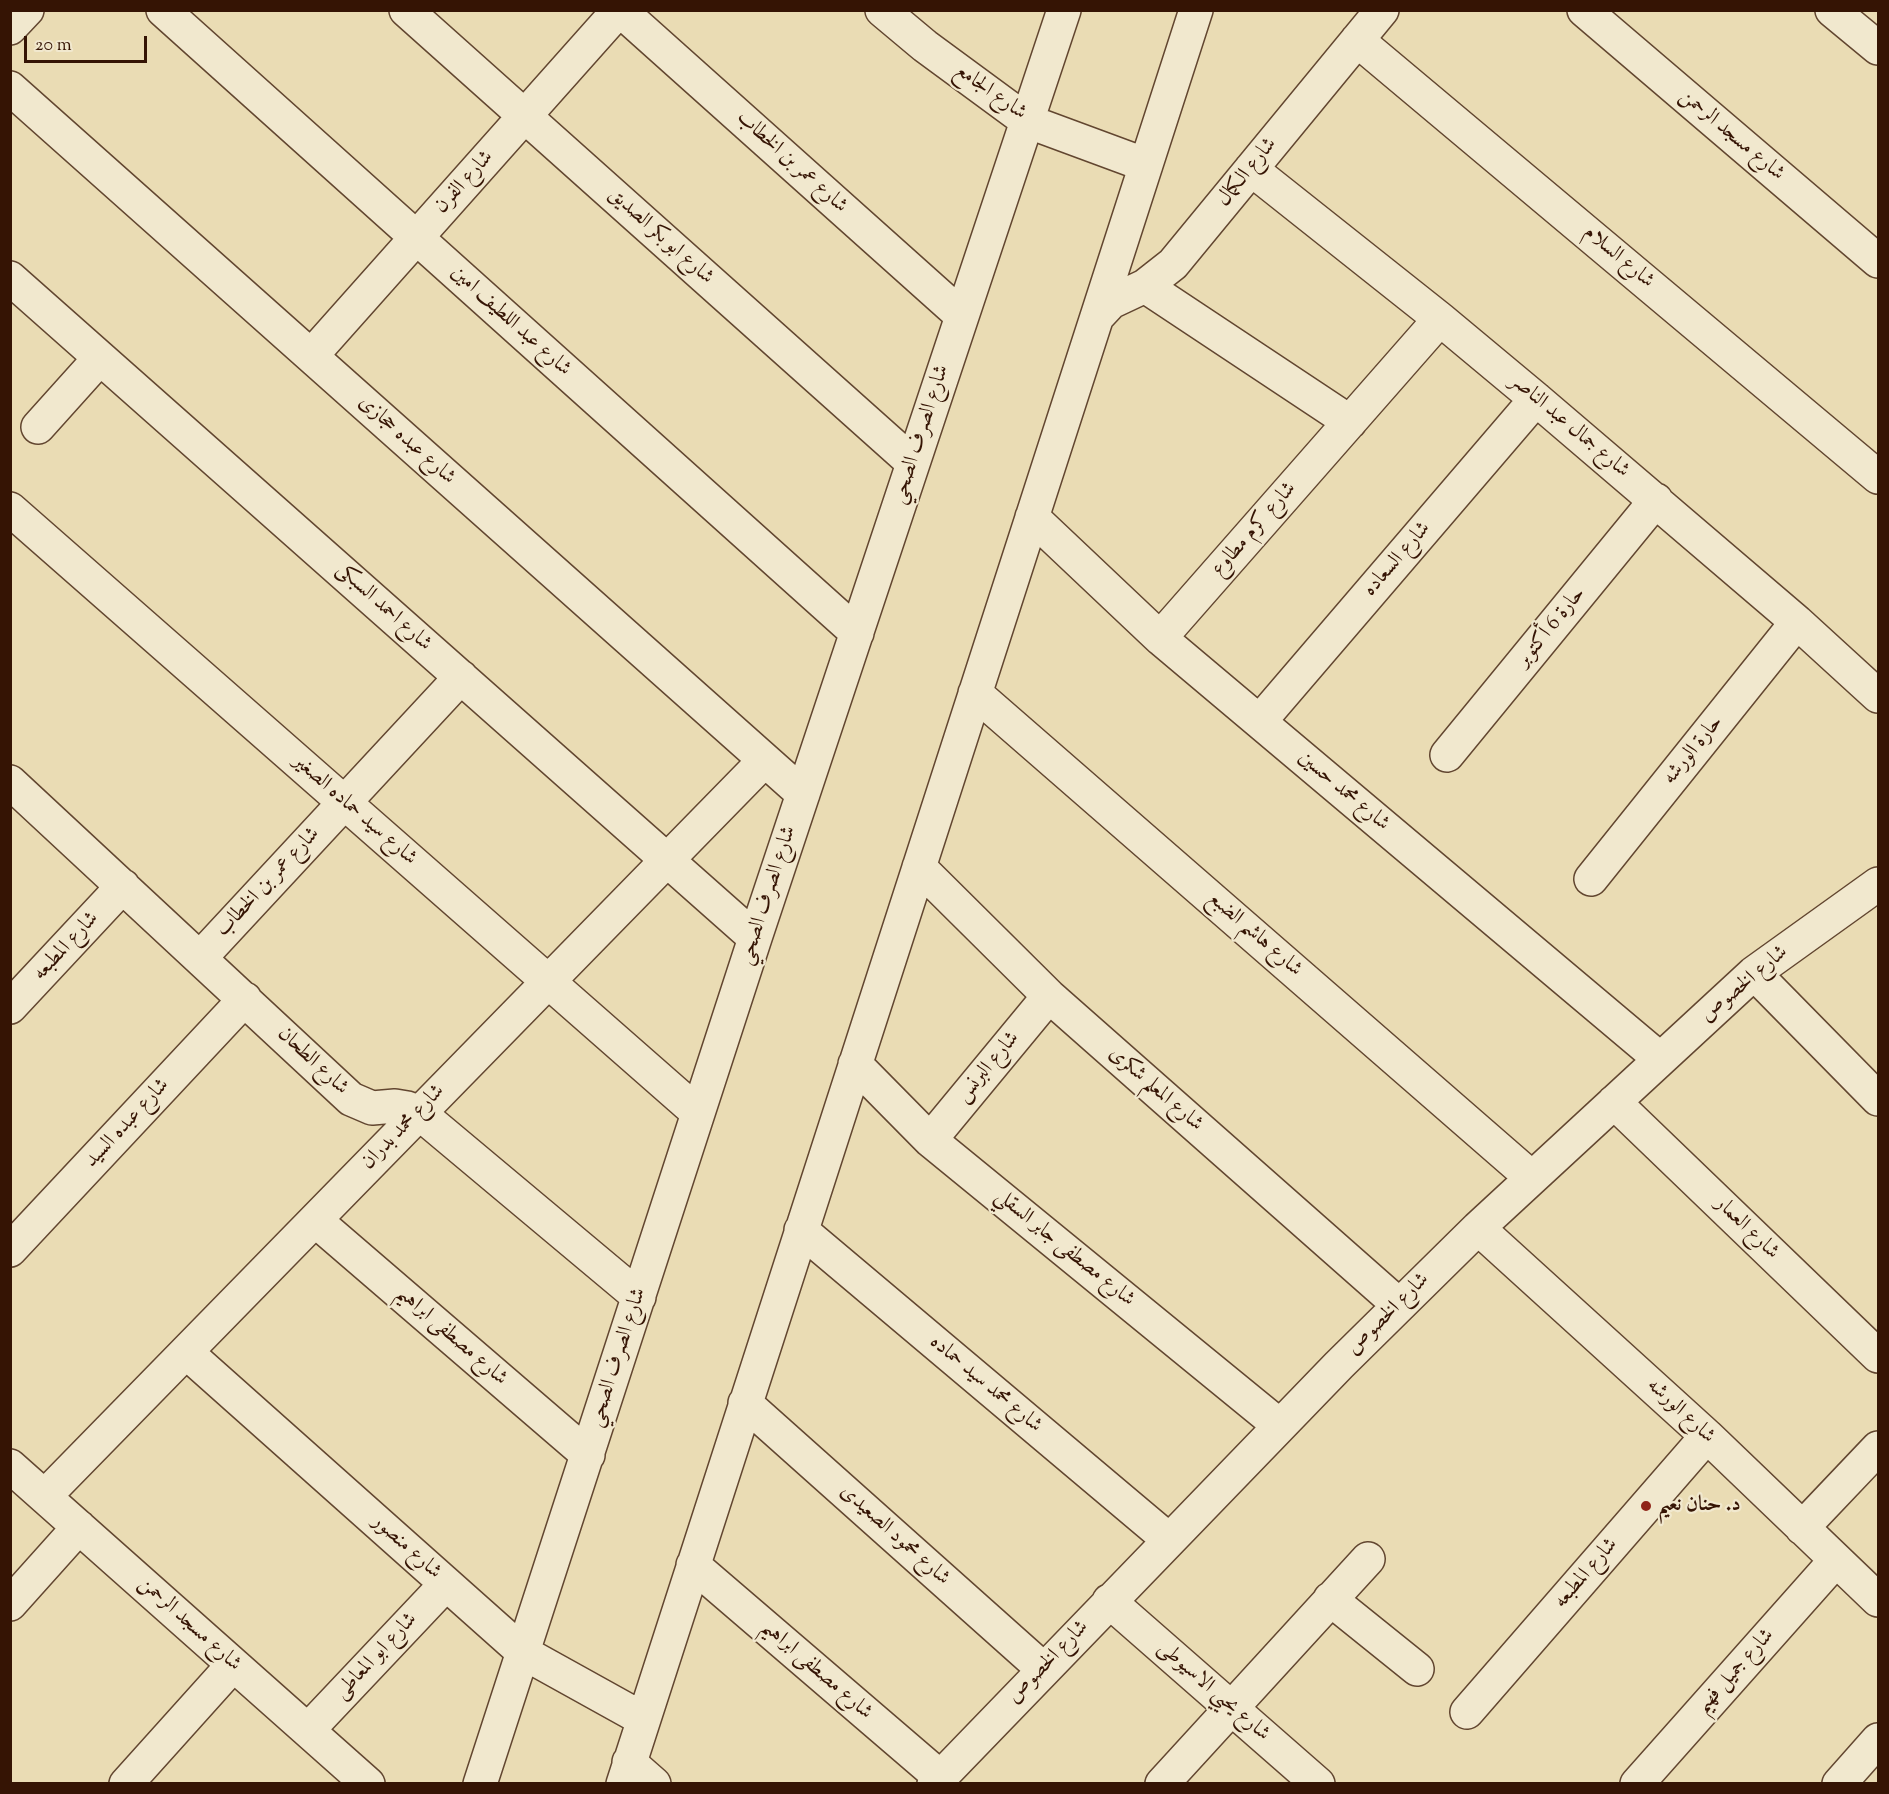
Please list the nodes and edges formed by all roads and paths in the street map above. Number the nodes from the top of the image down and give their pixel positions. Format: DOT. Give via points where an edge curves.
graph roads {
  1 [pos="27,10"];
  2 [pos="163,10"];
  3 [pos="406,10"];
  4 [pos="620,10"];
  5 [pos="882,10"];
  6 [pos="1064,10"];
  7 [pos="1196,10"];
  8 [pos="1382,10"];
  9 [pos="1584,10"];
  10 [pos="1832,10"];
  11 [pos="10,28"];
  12 [pos="1357,40"];
  13 [pos="1878,48"];
  14 [pos="10,88"];
  15 [pos="525,116"];
  16 [pos="1027,121"];
  17 [pos="1146,165"];
  18 [pos="1251,169"];
  19 [pos="417,237"];
  20 [pos="1878,261"];
  21 [pos="10,278"];
  22 [pos="1145,286"];
  23 [pos="962,316"];
  24 [pos="1097,317"];
  25 [pos="1440,319"];
  26 [pos="310,356"];
  27 [pos="100,358"];
  28 [pos="1536,399"];
  29 [pos="1350,422"];
  30 [pos="38,427"];
  31 [pos="913,463"];
  32 [pos="1878,477"];
  33 [pos="1656,500"];
  34 [pos="10,509"];
  35 [pos="1032,517"];
  36 [pos="1797,622"];
  37 [pos="857,633"];
  38 [pos="1160,638"];
  39 [pos="461,677"];
  40 [pos="975,693"];
  41 [pos="1878,696"];
  42 [pos="1260,721"];
  43 [pos="1447,755"];
  44 [pos="764,761"];
  45 [pos="10,782"];
  46 [pos="803,794"];
  47 [pos="345,802"];
  48 [pos="667,860"];
  49 [pos="919,867"];
  50 [pos="1591,879"];
  51 [pos="1878,884"];
  52 [pos="123,886"];
  53 [pos="755,938"];
  54 [pos="200,958"];
  55 [pos="1754,972"];
  56 [pos="548,981"];
  57 [pos="1049,996"];
  58 [pos="245,999"];
  59 [pos="10,1007"];
  60 [pos="1660,1059"];
  61 [pos="855,1064"];
  62 [pos="1878,1099"];
  63 [pos="1614,1102"];
  64 [pos="418,1112"];
  65 [pos="698,1113"];
  66 [pos="930,1140"];
  67 [pos="1532,1178"];
  68 [pos="315,1220"];
  69 [pos="1478,1228"];
  70 [pos="801,1230"];
  71 [pos="10,1250"];
  72 [pos="639,1297"];
  73 [pos="1399,1305"];
  74 [pos="186,1352"];
  75 [pos="1878,1356"];
  76 [pos="745,1403"];
  77 [pos="1280,1426"];
  78 [pos="1707,1436"];
  79 [pos="1878,1448"];
  80 [pos="588,1455"];
  81 [pos="10,1466"];
  82 [pos="45,1496"];
  83 [pos="79,1527"];
  84 [pos="1802,1528"];
  85 [pos="1169,1540"];
  86 [pos="1368,1558"];
  87 [pos="1836,1560"];
  88 [pos="693,1565"];
  89 [pos="446,1584"];
  90 [pos="1330,1599"];
  91 [pos="1878,1600"];
  92 [pos="1109,1601"];
  93 [pos="10,1604"];
  94 [pos="524,1653"];
  95 [pos="233,1665"];
  96 [pos="1044,1669"];
  97 [pos="1417,1669"];
  98 [pos="1231,1708"];
  99 [pos="1467,1712"];
  100 [pos="643,1719"];
  101 [pos="308,1730"];
  102 [pos="1878,1740"];
  103 [pos="626,1773"];
  104 [pos="937,1780"];
  105 [pos="126,1784"];
  106 [pos="368,1784"];
  107 [pos="480,1784"];
  108 [pos="654,1784"];
  109 [pos="1162,1784"];
  110 [pos="1318,1784"];
  111 [pos="1637,1784"];
  112 [pos="1839,1784"];
  1 -- 11 [label="street"];
  2 -- 19 [label="street, شارع عبد اللطيف امين"];
  3 -- 15 [label="street, شارع ابو بكر الصديق"];
  4 -- 15 [label="street, شارع الفرن"];
  4 -- 23 [label="street, شارع عمر بن الخطاب"];
  5 -- 16 [label="street, شارع الجامع"];
  6 -- 16 [label="street, شارع الصرف الصحي"];
  7 -- 17 [label="street"];
  8 -- 12 [label="street, شارع الكمال"];
  9 -- 20 [label="street, شارع مسجد الرحمن"];
  10 -- 13 [label="street"];
  12 -- 18 [label="street, شارع الكمال"];
  12 -- 32 [label="street, شارع السلام"];
  14 -- 26 [label="street, شارع عبده حجازى"];
  15 -- 19 [label="street, شارع الفرن"];
  15 -- 31 [label="street, شارع ابو بكر الصديق"];
  16 -- 17 [label="street, شارع الجامع"];
  16 -- 23 [label="street, شارع الصرف الصحي"];
  17 -- 24 [label="street"];
  18 -- 22 [label="street, شارع الكمال" via="1173,264"];
  18 -- 25 [label="street, شارع جمال عبد الناصر"];
  19 -- 26 [label="street, شارع الفرن"];
  19 -- 37 [label="street, شارع عبد اللطيف امين"];
  21 -- 27 [label="street, شارع احمد السبكى"];
  22 -- 24 [label="street, شارع الكمال" via="1111,302"];
  22 -- 29 [label="street"];
  23 -- 31 [label="street, شارع الصرف الصحي"];
  24 -- 35 [label="street"];
  25 -- 28 [label="street, شارع جمال عبد الناصر"];
  25 -- 29 [label="street, شارع كرم مطاوع"];
  26 -- 44 [label="street, شارع عبده حجازى"];
  27 -- 30 [label="street"];
  27 -- 39 [label="street, شارع احمد السبكى"];
  28 -- 33 [label="street, شارع جمال عبد الناصر"];
  28 -- 42 [label="street, شارع السعاده"];
  29 -- 38 [label="street, شارع كرم مطاوع"];
  31 -- 37 [label="street, شارع الصرف الصحي"];
  33 -- 36 [label="street, شارع جمال عبد الناصر"];
  33 -- 43 [label="street, حارة 6 أكتوبر"];
  34 -- 47 [label="street, شارع سيد حماده الصغير"];
  35 -- 38 [label="street, شارع محمد حسين"];
  35 -- 40 [label="street"];
  36 -- 41 [label="street, شارع جمال عبد الناصر"];
  36 -- 50 [label="street, حارة الورشه"];
  37 -- 46 [label="street, شارع الصرف الصحي"];
  38 -- 42 [label="street, شارع محمد حسين"];
  39 -- 47 [label="street, شارع عمر بن الخطاب"];
  39 -- 48 [label="street, شارع احمد السبكى"];
  40 -- 49 [label="street"];
  40 -- 67 [label="street, شارع هاشم الضبع"];
  42 -- 60 [label="street, شارع محمد حسين"];
  44 -- 46 [label="street, شارع عبده حجازى"];
  44 -- 48 [label="street, شارع محمد بدران"];
  45 -- 52 [label="street, شارع الطحان"];
  46 -- 53 [label="street, شارع الصرف الصحي"];
  47 -- 54 [label="street, شارع عمر بن الخطاب"];
  47 -- 56 [label="street, شارع سيد حماده الصغير"];
  48 -- 53 [label="street, شارع احمد السبكى"];
  48 -- 56 [label="street, شارع محمد بدران"];
  49 -- 57 [label="street, شارع المعلم شكرى"];
  49 -- 61 [label="street"];
  51 -- 55 [label="street, شارع الخصوص"];
  52 -- 54 [label="street, شارع الطحان"];
  52 -- 59 [label="street, شارع المطبعه"];
  53 -- 65 [label="street, شارع الصرف الصحي"];
  54 -- 58 [label="street, شارع الطحان"];
  55 -- 60 [label="street, شارع الخصوص"];
  55 -- 62 [label="street"];
  56 -- 64 [label="street, شارع محمد بدران"];
  56 -- 65 [label="street, شارع سيد حماده الصغير"];
  57 -- 66 [label="street, شارع البرنس"];
  57 -- 73 [label="street, شارع المعلم شكرى"];
  58 -- 64 [label="street, شارع الطحان" via="351,1099 372,1108 395,1106"];
  58 -- 71 [label="street, شارع عبده السيد"];
  60 -- 63 [label="street, شارع الخصوص"];
  61 -- 66 [label="street, شارع مصطفى جابر السقلي"];
  61 -- 70 [label="street"];
  63 -- 67 [label="street, شارع الخصوص"];
  63 -- 75 [label="street, شارع العمار"];
  64 -- 68 [label="street, شارع محمد بدران"];
  64 -- 72 [label="street, شارع الطحان"];
  65 -- 72 [label="street, شارع الصرف الصحي"];
  66 -- 77 [label="street, شارع مصطفى جابر السقلي"];
  67 -- 69 [label="street, شارع الخصوص"];
  68 -- 74 [label="street, شارع محمد بدران"];
  68 -- 80 [label="street, شارع مصطفى ابراهيم"];
  69 -- 73 [label="street, شارع الخصوص"];
  69 -- 78 [label="street, شارع الورشه"];
  70 -- 76 [label="street"];
  70 -- 85 [label="street, شارع محمد سيد حماده"];
  72 -- 80 [label="street, شارع الصرف الصحي"];
  73 -- 77 [label="street, شارع الخصوص"];
  74 -- 82 [label="street, شارع محمد بدران"];
  74 -- 89 [label="street, شارع منصور"];
  76 -- 88 [label="street"];
  76 -- 96 [label="street, شارع محمود الصعيدى"];
  77 -- 85 [label="street, شارع الخصوص"];
  78 -- 84 [label="street, شارع الورشه"];
  78 -- 99 [label="street, شارع المطبعه"];
  79 -- 84 [label="street"];
  80 -- 94 [label="street, شارع الصرف الصحي"];
  81 -- 82 [label="street, شارع مسجد الرحمن"];
  82 -- 83 [label="street, شارع مسجد الرحمن"];
  83 -- 93 [label="street"];
  83 -- 95 [label="street, شارع مسجد الرحمن"];
  84 -- 87 [label="street, شارع الورشه"];
  85 -- 92 [label="street, شارع الخصوص"];
  86 -- 90 [label="street"];
  87 -- 91 [label="street, شارع الورشه"];
  87 -- 111 [label="street, شارع جميل فهيم"];
  88 -- 100 [label="street"];
  88 -- 104 [label="street, شارع مصطفى ابراهيم"];
  89 -- 94 [label="street, شارع منصور"];
  89 -- 101 [label="street, شارع ابو المعاطى"];
  90 -- 97 [label="street"];
  90 -- 98 [label="street"];
  92 -- 96 [label="street, شارع الخصوص"];
  92 -- 98 [label="street, شارع يحيي الاسيوطى"];
  94 -- 100 [label="street, شارع منصور"];
  94 -- 107 [label="street, شارع الصرف الصحي"];
  95 -- 101 [label="street, شارع مسجد الرحمن"];
  95 -- 105 [label="street"];
  96 -- 104 [label="street, شارع الخصوص"];
  98 -- 109 [label="street"];
  98 -- 110 [label="street, شارع يحيي الاسيوطى"];
  100 -- 103 [label="street"];
  101 -- 106 [label="street, شارع مسجد الرحمن"];
  102 -- 112 [label="street"];
  103 -- 108 [label="street"];
}
